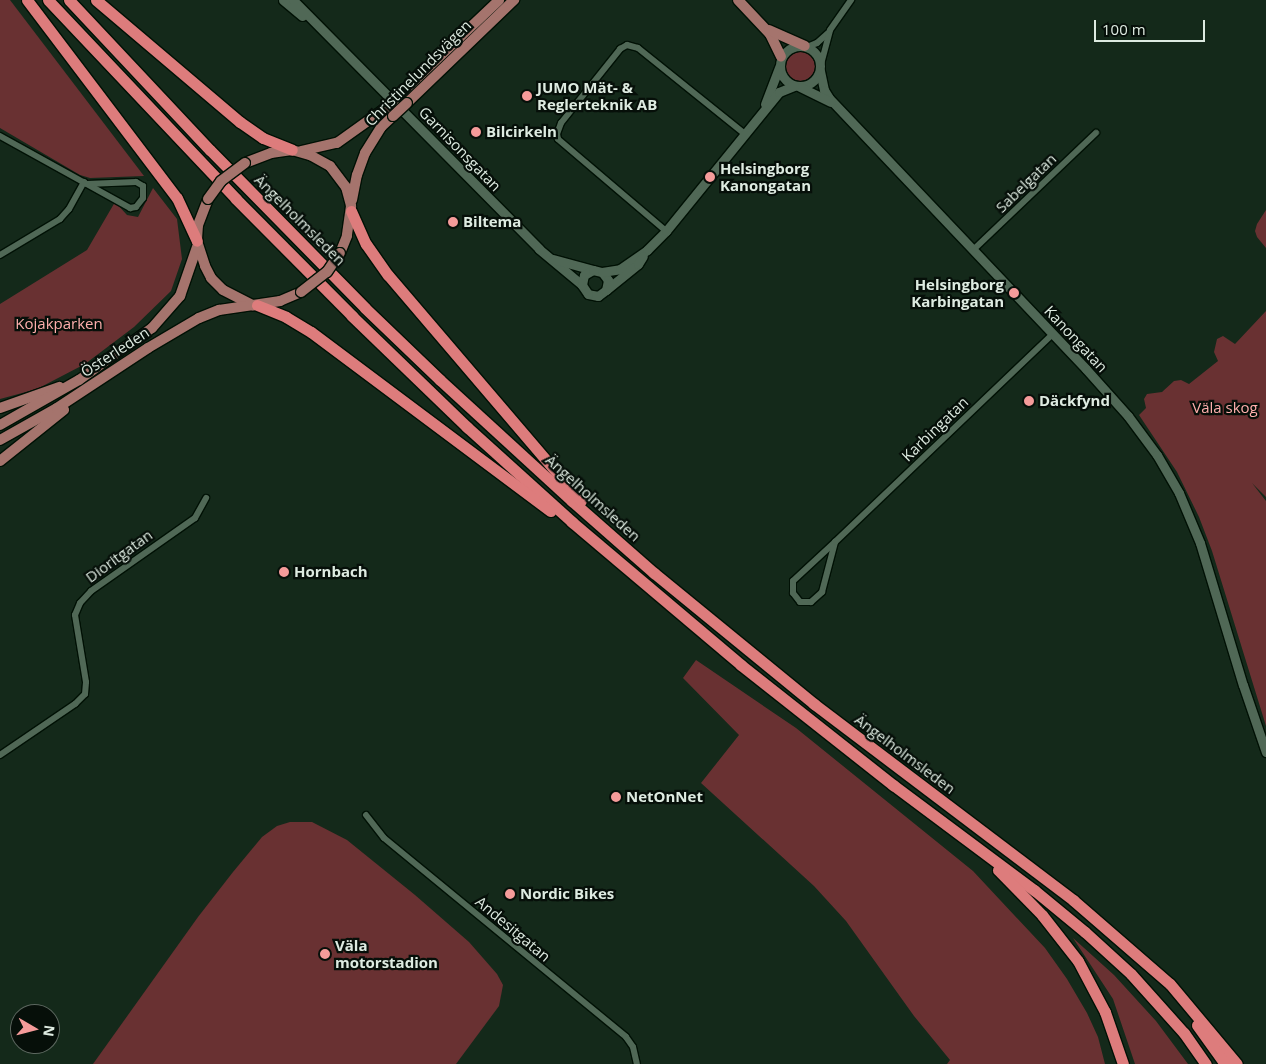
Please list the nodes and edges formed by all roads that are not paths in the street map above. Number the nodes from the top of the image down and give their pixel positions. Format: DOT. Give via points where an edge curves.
graph roads {
  1 [pos="27,0"];
  2 [pos="48,0"];
  3 [pos="68,0"];
  4 [pos="96,0"];
  5 [pos="283,0"];
  6 [pos="293,0"];
  7 [pos="499,0"];
  8 [pos="514,0"];
  9 [pos="738,0"];
  10 [pos="851,0"];
  11 [pos="766,28"];
  12 [pos="830,30"];
  13 [pos="330,36"];
  14 [pos="806,47"];
  15 [pos="781,59"];
  16 [pos="820,70"];
  17 [pos="796,86"];
  18 [pos="403,99"];
  19 [pos="833,103"];
  20 [pos="389,112"];
  21 [pos="758,118"];
  22 [pos="1096,133"];
  23 [pos="745,134"];
  24 [pos="0,136"];
  25 [pos="297,151"];
  26 [pos="85,183"];
  27 [pos="351,209"];
  28 [pos="666,231"];
  29 [pos="197,244"];
  30 [pos="647,250"];
  31 [pos="973,250"];
  32 [pos="0,255"];
  33 [pos="550,258"];
  34 [pos="598,271"];
  35 [pos="582,285"];
  36 [pos="606,290"];
  37 [pos="255,305"];
  38 [pos="1053,334"];
  39 [pos="79,380"];
  40 [pos="92,386"];
  41 [pos="0,408"];
  42 [pos="0,425"];
  43 [pos="0,440"];
  44 [pos="0,460"];
  45 [pos="206,498"];
  46 [pos="610,534"];
  47 [pos="835,542"];
  48 [pos="625,568"];
  49 [pos="1266,752"];
  50 [pos="0,755"];
  51 [pos="366,815"];
  52 [pos="975,845"];
  53 [pos="1146,964"];
  54 [pos="637,1064"];
  55 [pos="1123,1064"];
  56 [pos="1206,1064"];
  57 [pos="1225,1064"];
  58 [pos="1237,1064"];
  1 -- 29 [label="highway" via="177,198"];
  2 -- 48 [label="highway, Ängelholmsleden" via="352,316 467,426"];
  3 -- 46 [label="highway, Ängelholmsleden" via="365,308"];
  4 -- 25 [label="highway" via="240,122 263,138"];
  5 -- 13 [label="street, Garnisonsgatan"];
  6 -- 13 [label="street, Garnisonsgatan"];
  7 -- 18 [label="main road, Christinelundsvägen"];
  8 -- 18 [label="main road, Christinelundsvägen"];
  9 -- 11 [label="main road"];
  10 -- 12 [label="street"];
  11 -- 14 [label="main road"];
  11 -- 15 [label="main road"];
  12 -- 14 [label="street" via="817,43"];
  12 -- 16 [label="street"];
  13 -- 33 [label="street, Garnisonsgatan"];
  14 -- 15 [label="street" via="794,46"];
  14 -- 16 [label="street" via="818,58"];
  15 -- 17 [label="street" via="782,77"];
  15 -- 21 [label="street"];
  16 -- 17 [label="street" via="812,83"];
  16 -- 19 [label="street, Kanongatan" via="824,90"];
  17 -- 19 [label="street, Kanongatan"];
  17 -- 21 [label="street" via="779,92"];
  18 -- 20 [label="main road, Christinelundsvägen, bridge"];
  19 -- 31 [label="street, Kanongatan"];
  20 -- 25 [label="main road, Christinelundsvägen" via="329,146"];
  20 -- 27 [label="main road, Christinelundsvägen" via="360,163"];
  21 -- 23 [label="street"];
  22 -- 31 [label="street, Sabelgatan"];
  23 -- 28 [label="street"];
  23 -- 28 [label="street" via="638,48 628,45 620,49 561,123 558,139"];
  24 -- 26 [label="street"];
  25 -- 27 [label="main road" via="325,162 337,172 346,187"];
  25 -- 29 [label="main road, bridge" via="271,153 245,163 221,181 208,199 200,219"];
  26 -- 26 [label="street" via="136,182 143,186 143,198 136,207 130,208"];
  26 -- 32 [label="street" via="60,219"];
  27 -- 37 [label="main road, bridge" via="347,236 327,272 301,292 280,301"];
  27 -- 46 [label="highway" via="366,244 388,275"];
  28 -- 30 [label="street"];
  29 -- 37 [label="main road" via="215,283 227,293"];
  29 -- 39 [label="main road, Österleden" via="185,286 163,318 103,366"];
  30 -- 34 [label="street" via="620,269"];
  30 -- 36 [label="street" via="638,264"];
  31 -- 38 [label="street, Kanongatan"];
  33 -- 34 [label="street, Garnisonsgatan"];
  33 -- 35 [label="street, Garnisonsgatan"];
  34 -- 35 [label="street" via="584,275"];
  34 -- 36 [label="street" via="608,280"];
  35 -- 36 [label="street, Garnisonsgatan" via="592,296"];
  37 -- 40 [label="main road, Österleden" via="219,310 199,318"];
  37 -- 48 [label="highway" via="286,317 311,332 495,468 591,547"];
  38 -- 47 [label="street, Karbingatan"];
  38 -- 49 [label="street, Kanongatan" via="1143,435 1179,493 1206,561 1242,685"];
  39 -- 41 [label="main road"];
  39 -- 42 [label="main road, Österleden"];
  40 -- 43 [label="main road, Österleden"];
  40 -- 44 [label="main road"];
  45 -- 50 [label="street, Dioritgatan" via="195,518 91,591 80,603 75,615 85,694"];
  46 -- 53 [label="highway, Ängelholmsleden" via="807,698 1073,900"];
  47 -- 47 [label="street, Karbingatan" via="793,581 793,593 800,602 811,602 822,592"];
  48 -- 52 [label="highway, Ängelholmsleden" via="787,702"];
  51 -- 54 [label="street, Andesitgatan" via="384,838 626,1037 633,1047"];
  52 -- 55 [label="highway" via="1042,915 1078,961 1105,1012"];
  52 -- 56 [label="highway" via="1078,926 1131,974 1184,1033"];
  53 -- 57 [label="highway"];
  53 -- 58 [label="highway" via="1170,984"];
}
